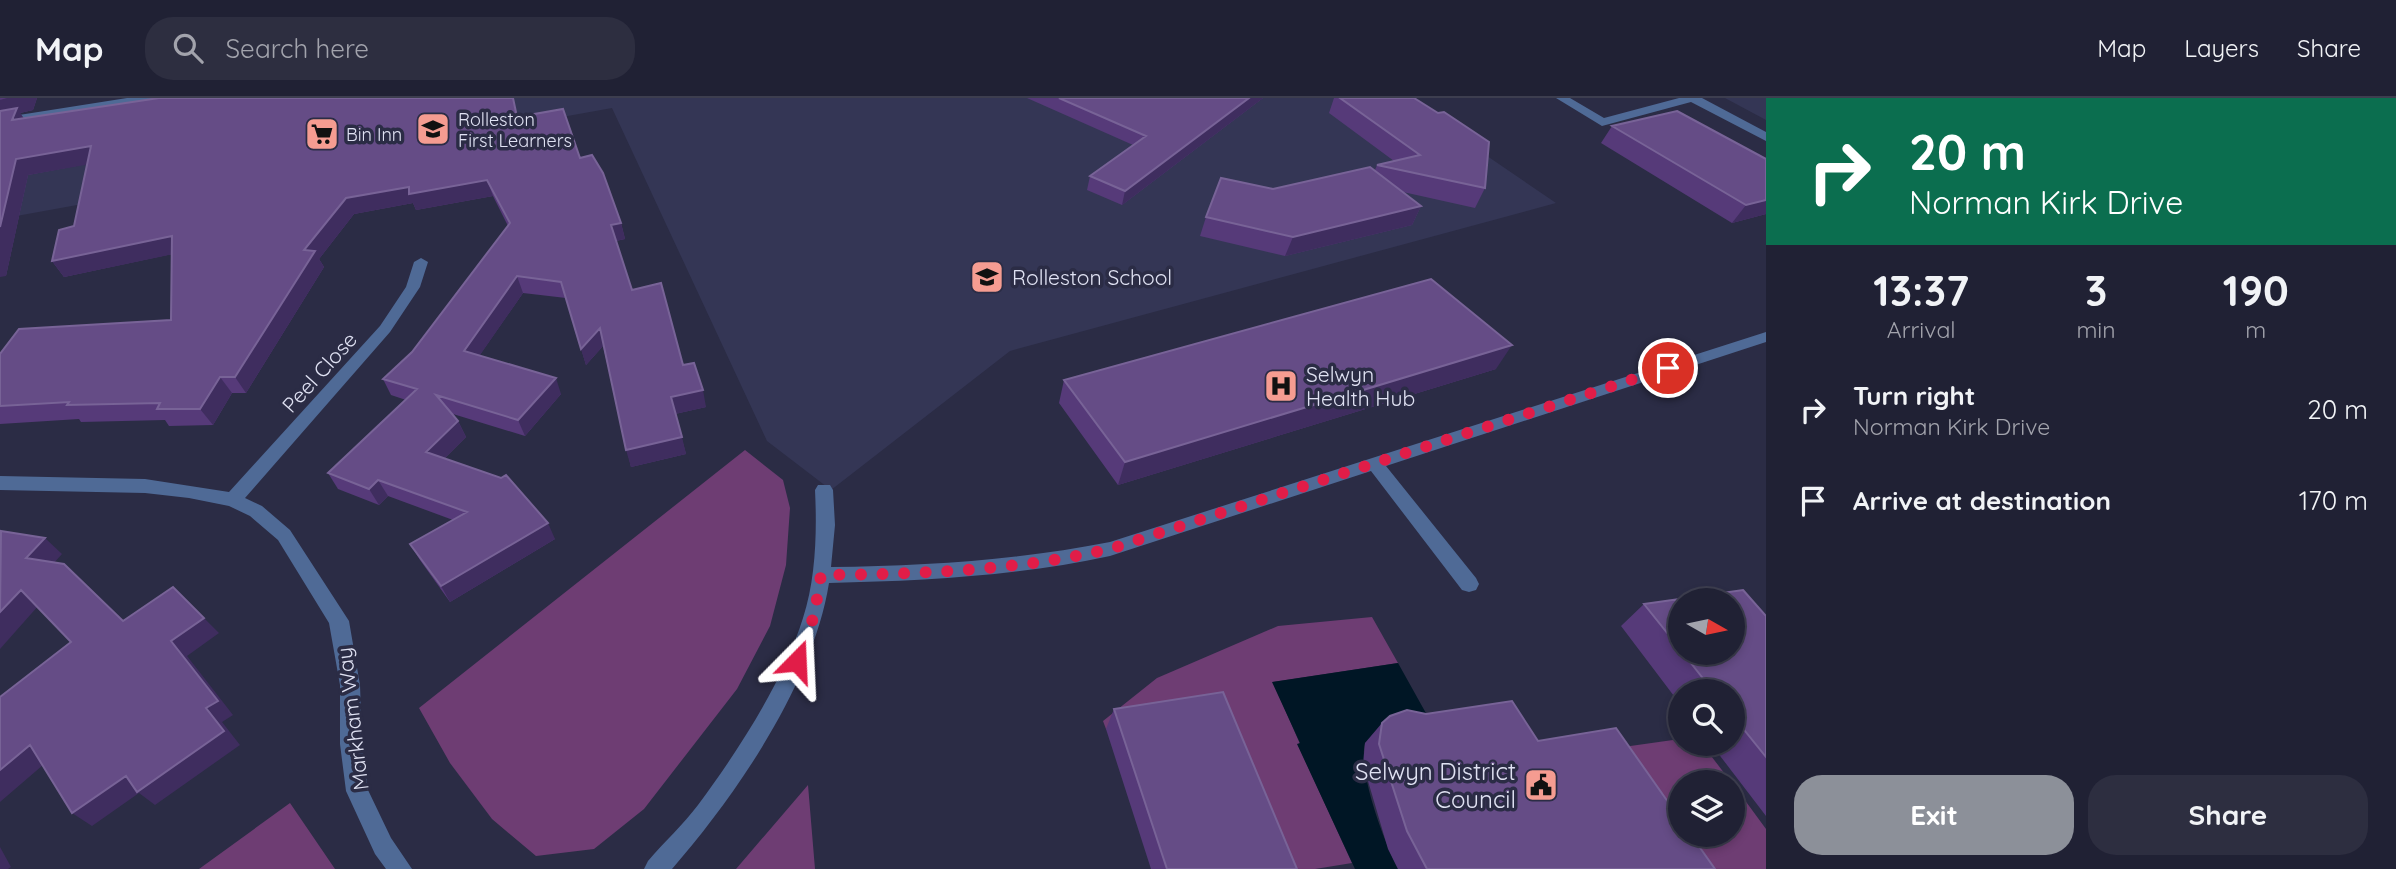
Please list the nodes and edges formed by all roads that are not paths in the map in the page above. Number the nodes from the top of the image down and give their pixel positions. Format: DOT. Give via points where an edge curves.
graph roads {
  1 [pos="148,98"];
  2 [pos="1562,98"];
  3 [pos="1692,98"];
  4 [pos="0,122"];
  5 [pos="1766,137"];
  6 [pos="421,262"];
  7 [pos="1766,337"];
  8 [pos="1374,463"];
  9 [pos="0,483"];
  10 [pos="824,490"];
  11 [pos="233,500"];
  12 [pos="821,575"];
  13 [pos="1469,584"];
  14 [pos="400,869"];
  15 [pos="656,869"];
  1 -- 4 [label="street"];
  2 -- 3 [label="street" via="1602,122"];
  3 -- 5 [label="street"];
  6 -- 11 [label="street, Peel Close" via="413,287 385,330"];
  7 -- 8 [label="street"];
  8 -- 12 [label="street" via="1148,538 1067,559 982,571"];
  8 -- 13 [label="street"];
  9 -- 11 [label="street, Markham Way" via="145,486"];
  10 -- 12 [label="street"];
  11 -- 14 [label="street, Markham Way" via="256,511 284,535 339,621 350,685 357,791 383,846"];
  12 -- 15 [label="street" via="814,616 797,661 756,735 705,814"];
}
